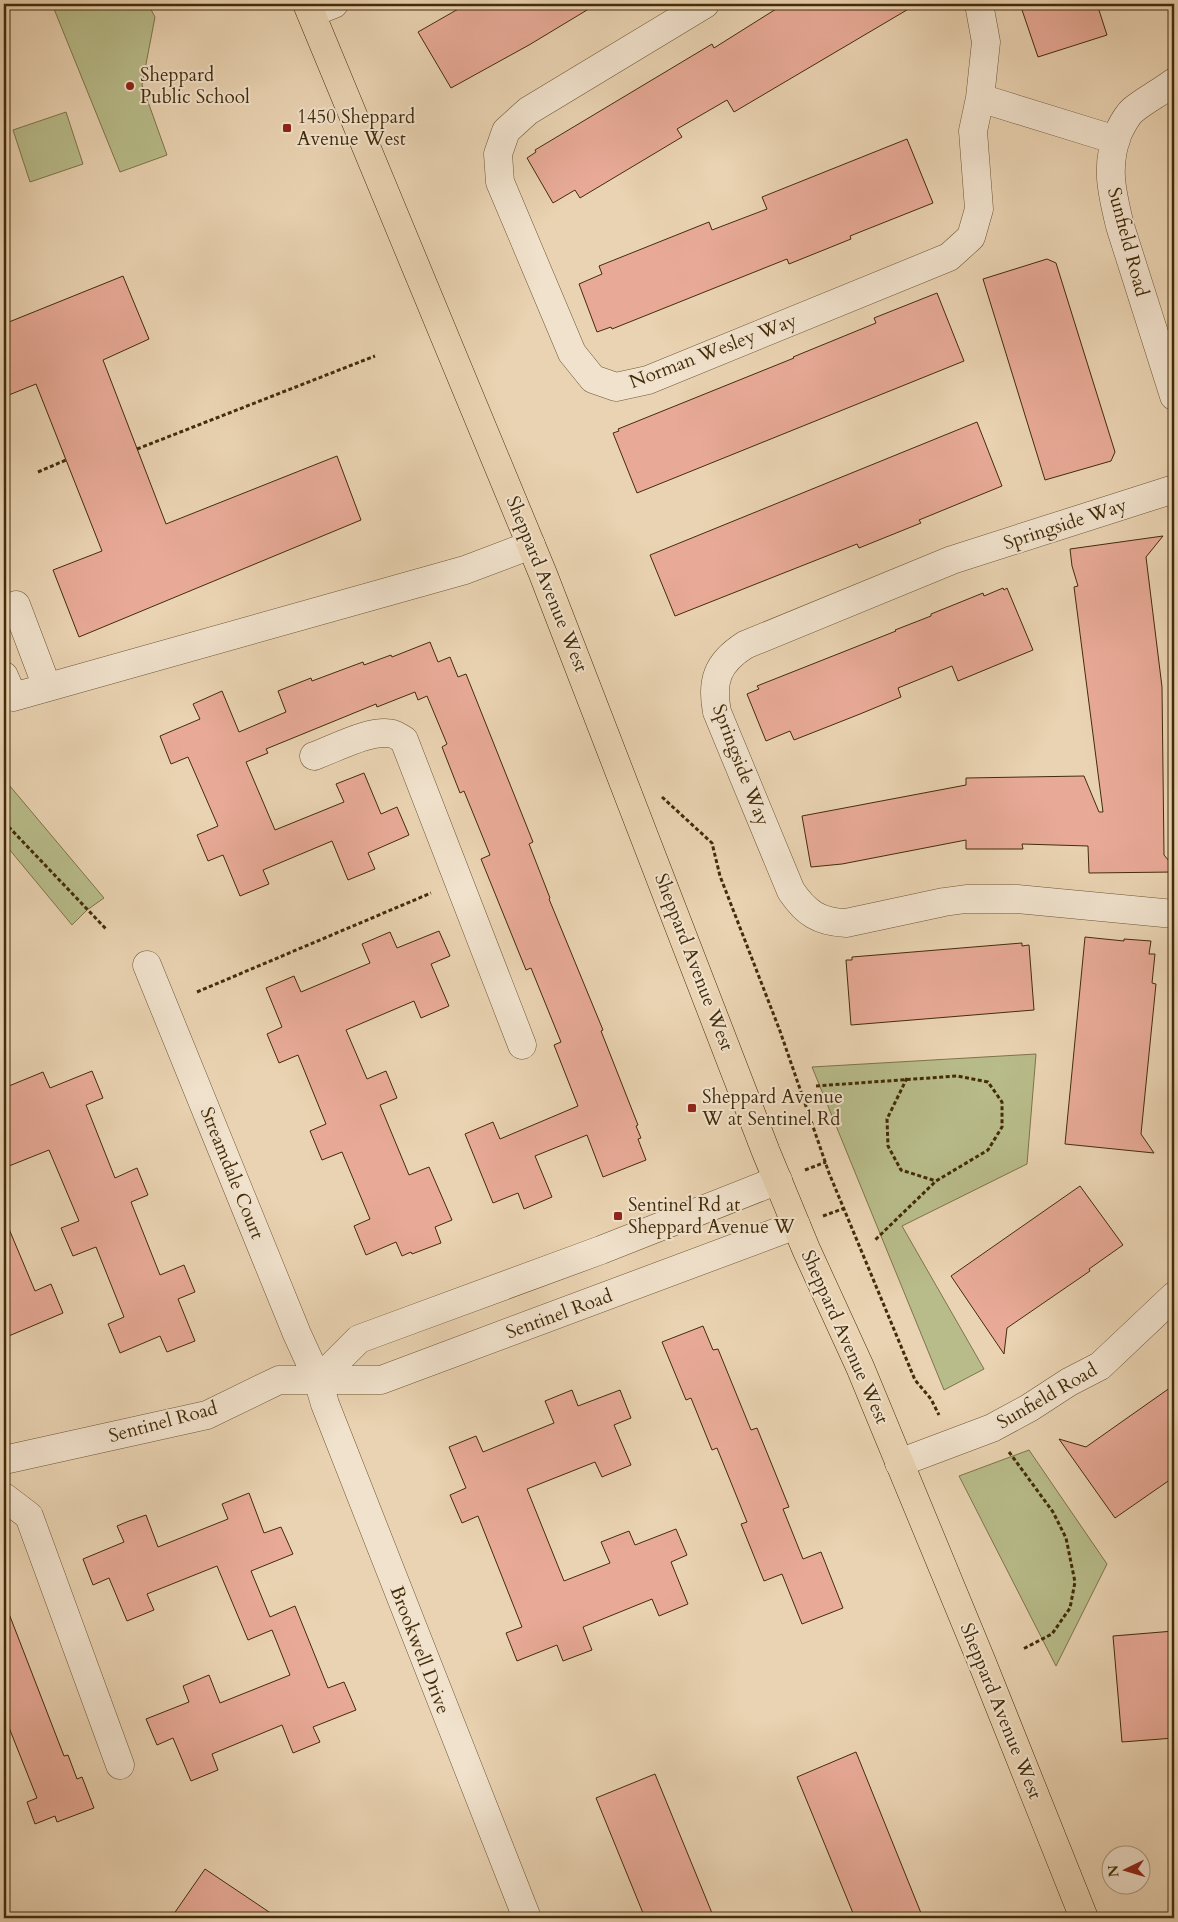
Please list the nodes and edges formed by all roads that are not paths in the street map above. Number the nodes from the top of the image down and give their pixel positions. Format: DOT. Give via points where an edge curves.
graph roads {
  1 [pos="705,4"];
  2 [pos="979,4"];
  3 [pos="317,7"];
  4 [pos="1174,82"];
  5 [pos="980,98"];
  6 [pos="1116,140"];
  7 [pos="1174,396"];
  8 [pos="1174,489"];
  9 [pos="532,545"];
  10 [pos="16,605"];
  11 [pos="4,676"];
  12 [pos="48,687"];
  13 [pos="314,756"];
  14 [pos="1174,914"];
  15 [pos="147,965"];
  16 [pos="522,1045"];
  17 [pos="778,1180"];
  18 [pos="796,1225"];
  19 [pos="1174,1296"];
  20 [pos="318,1380"];
  21 [pos="4,1460"];
  22 [pos="899,1463"];
  23 [pos="4,1497"];
  24 [pos="120,1765"];
  25 [pos="527,1918"];
  26 [pos="1084,1918"];
  1 -- 5 [label="street, Norman Wesley Way" via="528,111 506,131 498,154 500,182 572,353 593,379 616,387 648,380 949,257 971,237 979,209 973,131"];
  2 -- 5 [label="street, Norman Wesley Way" via="986,42"];
  3 -- 9 [label="main road, Sheppard Avenue West"];
  4 -- 6 [label="street, Sunfield Road" via="1132,111"];
  5 -- 6 [label="street"];
  6 -- 7 [label="street, Sunfield Road" via="1109,167 1115,208"];
  8 -- 14 [label="street, Springside Way" via="952,560 745,645 731,654 716,677 714,688 718,712 791,891 810,914 846,923 966,899 1017,899"];
  9 -- 12 [label="street" via="465,570"];
  9 -- 17 [label="main road, Sheppard Avenue West"];
  10 -- 12 [label="street"];
  11 -- 12 [label="street" via="13,697"];
  13 -- 16 [label="street" via="381,733 394,734 404,740"];
  15 -- 20 [label="street, Streamdale Court"];
  17 -- 18 [label="main road, Sheppard Avenue West"];
  17 -- 20 [label="street" via="601,1250 359,1339"];
  18 -- 20 [label="street, Sentinel Road" via="381,1380"];
  18 -- 22 [label="main road, Sheppard Avenue West"];
  19 -- 22 [label="street, Sunfield Road" via="1100,1366 992,1428"];
  20 -- 21 [label="street, Sentinel Road" via="279,1380 207,1414"];
  20 -- 25 [label="street, Brookwell Drive"];
  22 -- 26 [label="main road, Sheppard Avenue West" via="982,1660"];
  23 -- 24 [label="street" via="29,1516"];
}
